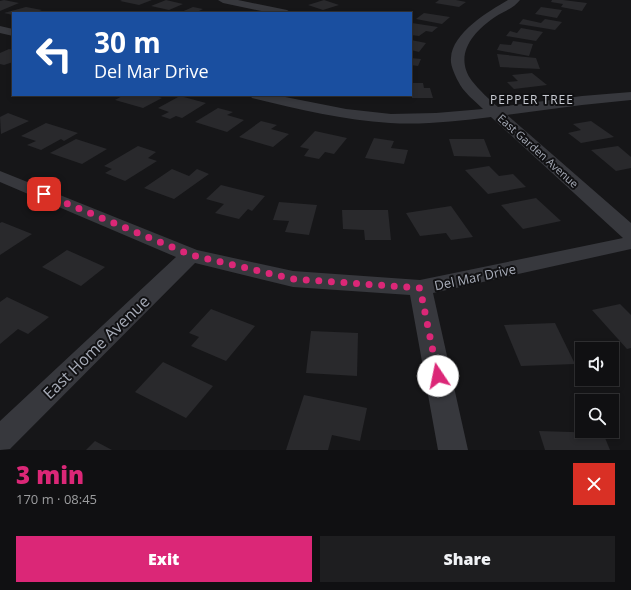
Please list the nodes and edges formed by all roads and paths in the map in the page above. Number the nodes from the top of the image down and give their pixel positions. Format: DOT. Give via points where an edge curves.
graph roads {
  1 [pos="223,0"];
  2 [pos="515,0"];
  3 [pos="282,12"];
  4 [pos="0,29"];
  5 [pos="12,32"];
  6 [pos="261,96"];
  7 [pos="631,96"];
  8 [pos="494,112"];
  9 [pos="0,176"];
  10 [pos="631,234"];
  11 [pos="631,243"];
  12 [pos="191,255"];
  13 [pos="420,288"];
  14 [pos="0,440"];
  15 [pos="453,450"];
  1 -- 3 [label="street"];
  2 -- 8 [label="street, East Garden Avenue" via="484,20 465,38 457,57 465,82"];
  4 -- 5 [label="street"];
  6 -- 8 [label="street" via="310,109 368,117 435,118"];
  7 -- 8 [label="street"];
  8 -- 10 [label="street, East Garden Avenue"];
  9 -- 12 [label="street, Del Mar Drive"];
  11 -- 13 [label="street, Del Mar Drive"];
  12 -- 13 [label="street, Del Mar Drive" via="293,279"];
  12 -- 14 [label="street, East Home Avenue"];
  13 -- 15 [label="street"];
}
